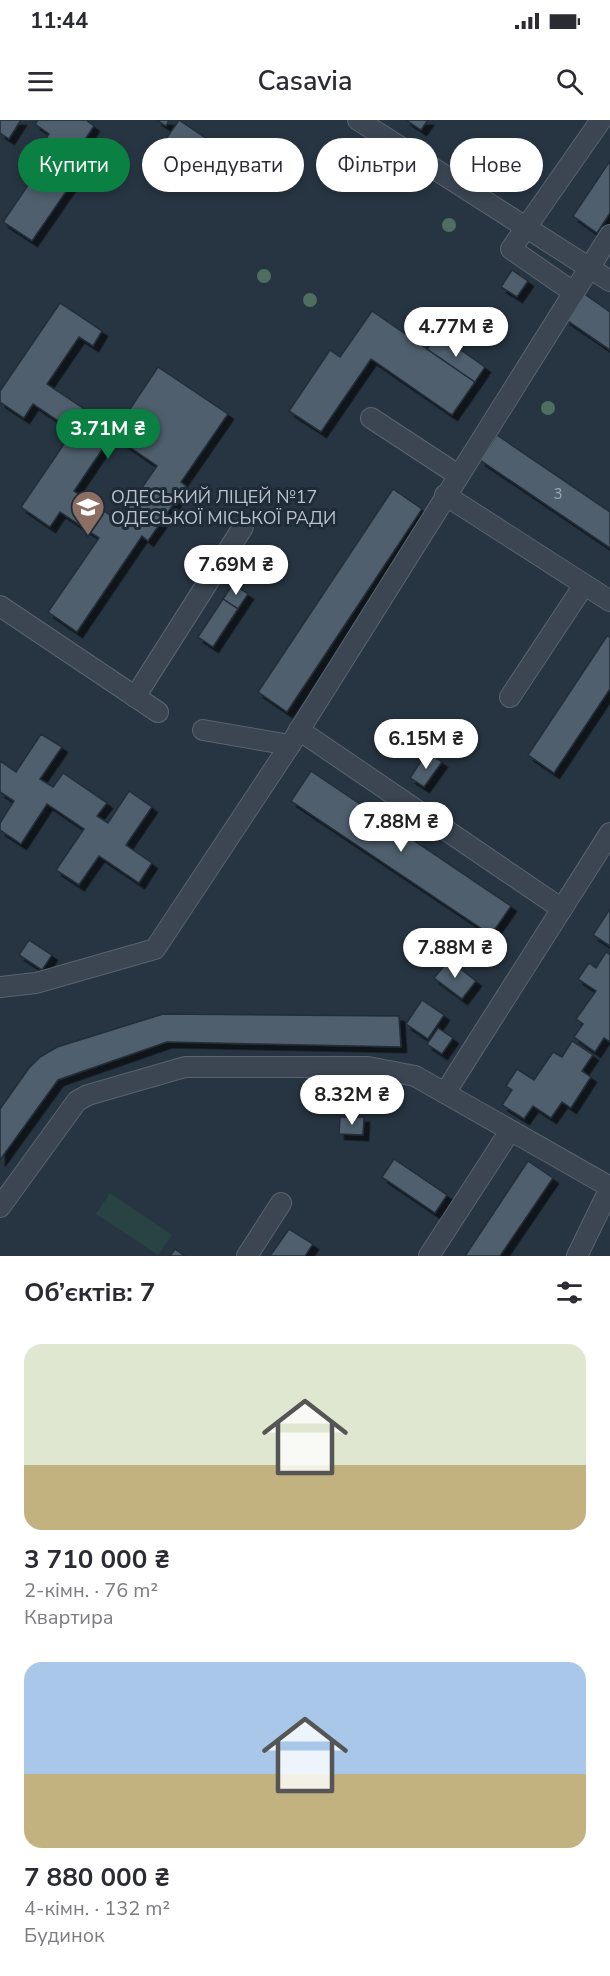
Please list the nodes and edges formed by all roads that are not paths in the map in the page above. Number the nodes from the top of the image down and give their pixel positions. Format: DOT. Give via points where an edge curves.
graph roads {
  1 [pos="358,120"];
  2 [pos="601,120"];
  3 [pos="526,227"];
  4 [pos="610,235"];
  5 [pos="589,267"];
  6 [pos="610,281"];
  7 [pos="573,292"];
  8 [pos="370,418"];
  9 [pos="458,475"];
  10 [pos="445,495"];
  11 [pos="243,527"];
  12 [pos="584,585"];
  13 [pos="610,601"];
  14 [pos="0,606"];
  15 [pos="135,697"];
  16 [pos="510,697"];
  17 [pos="158,712"];
  18 [pos="203,730"];
  19 [pos="294,737"];
  20 [pos="610,833"];
  21 [pos="562,909"];
  22 [pos="0,987"];
  23 [pos="445,1093"];
  24 [pos="510,1131"];
  25 [pos="610,1188"];
  26 [pos="281,1203"];
  27 [pos="0,1207"];
  28 [pos="247,1256"];
  29 [pos="429,1256"];
  30 [pos="578,1256"];
  1 -- 3 [label="street"];
  2 -- 3 [label="street"];
  3 -- 5 [label="street"];
  3 -- 7 [label="street" via="511,249"];
  4 -- 5 [label="street"];
  5 -- 6 [label="street"];
  5 -- 7 [label="street"];
  7 -- 9 [label="street"];
  8 -- 9 [label="street"];
  9 -- 10 [label="street"];
  10 -- 12 [label="street"];
  10 -- 19 [label="street"];
  11 -- 15 [label="street"];
  12 -- 13 [label="street"];
  12 -- 16 [label="street"];
  14 -- 15 [label="street"];
  15 -- 17 [label="street"];
  18 -- 19 [label="street"];
  19 -- 21 [label="street"];
  19 -- 22 [label="street" via="155,949 36,983"];
  20 -- 21 [label="street"];
  21 -- 23 [label="street"];
  23 -- 24 [label="street"];
  23 -- 27 [label="street" via="415,1076 368,1068 185,1068 78,1101"];
  24 -- 25 [label="street"];
  24 -- 29 [label="street"];
  25 -- 30 [label="street"];
  26 -- 28 [label="street"];
}
